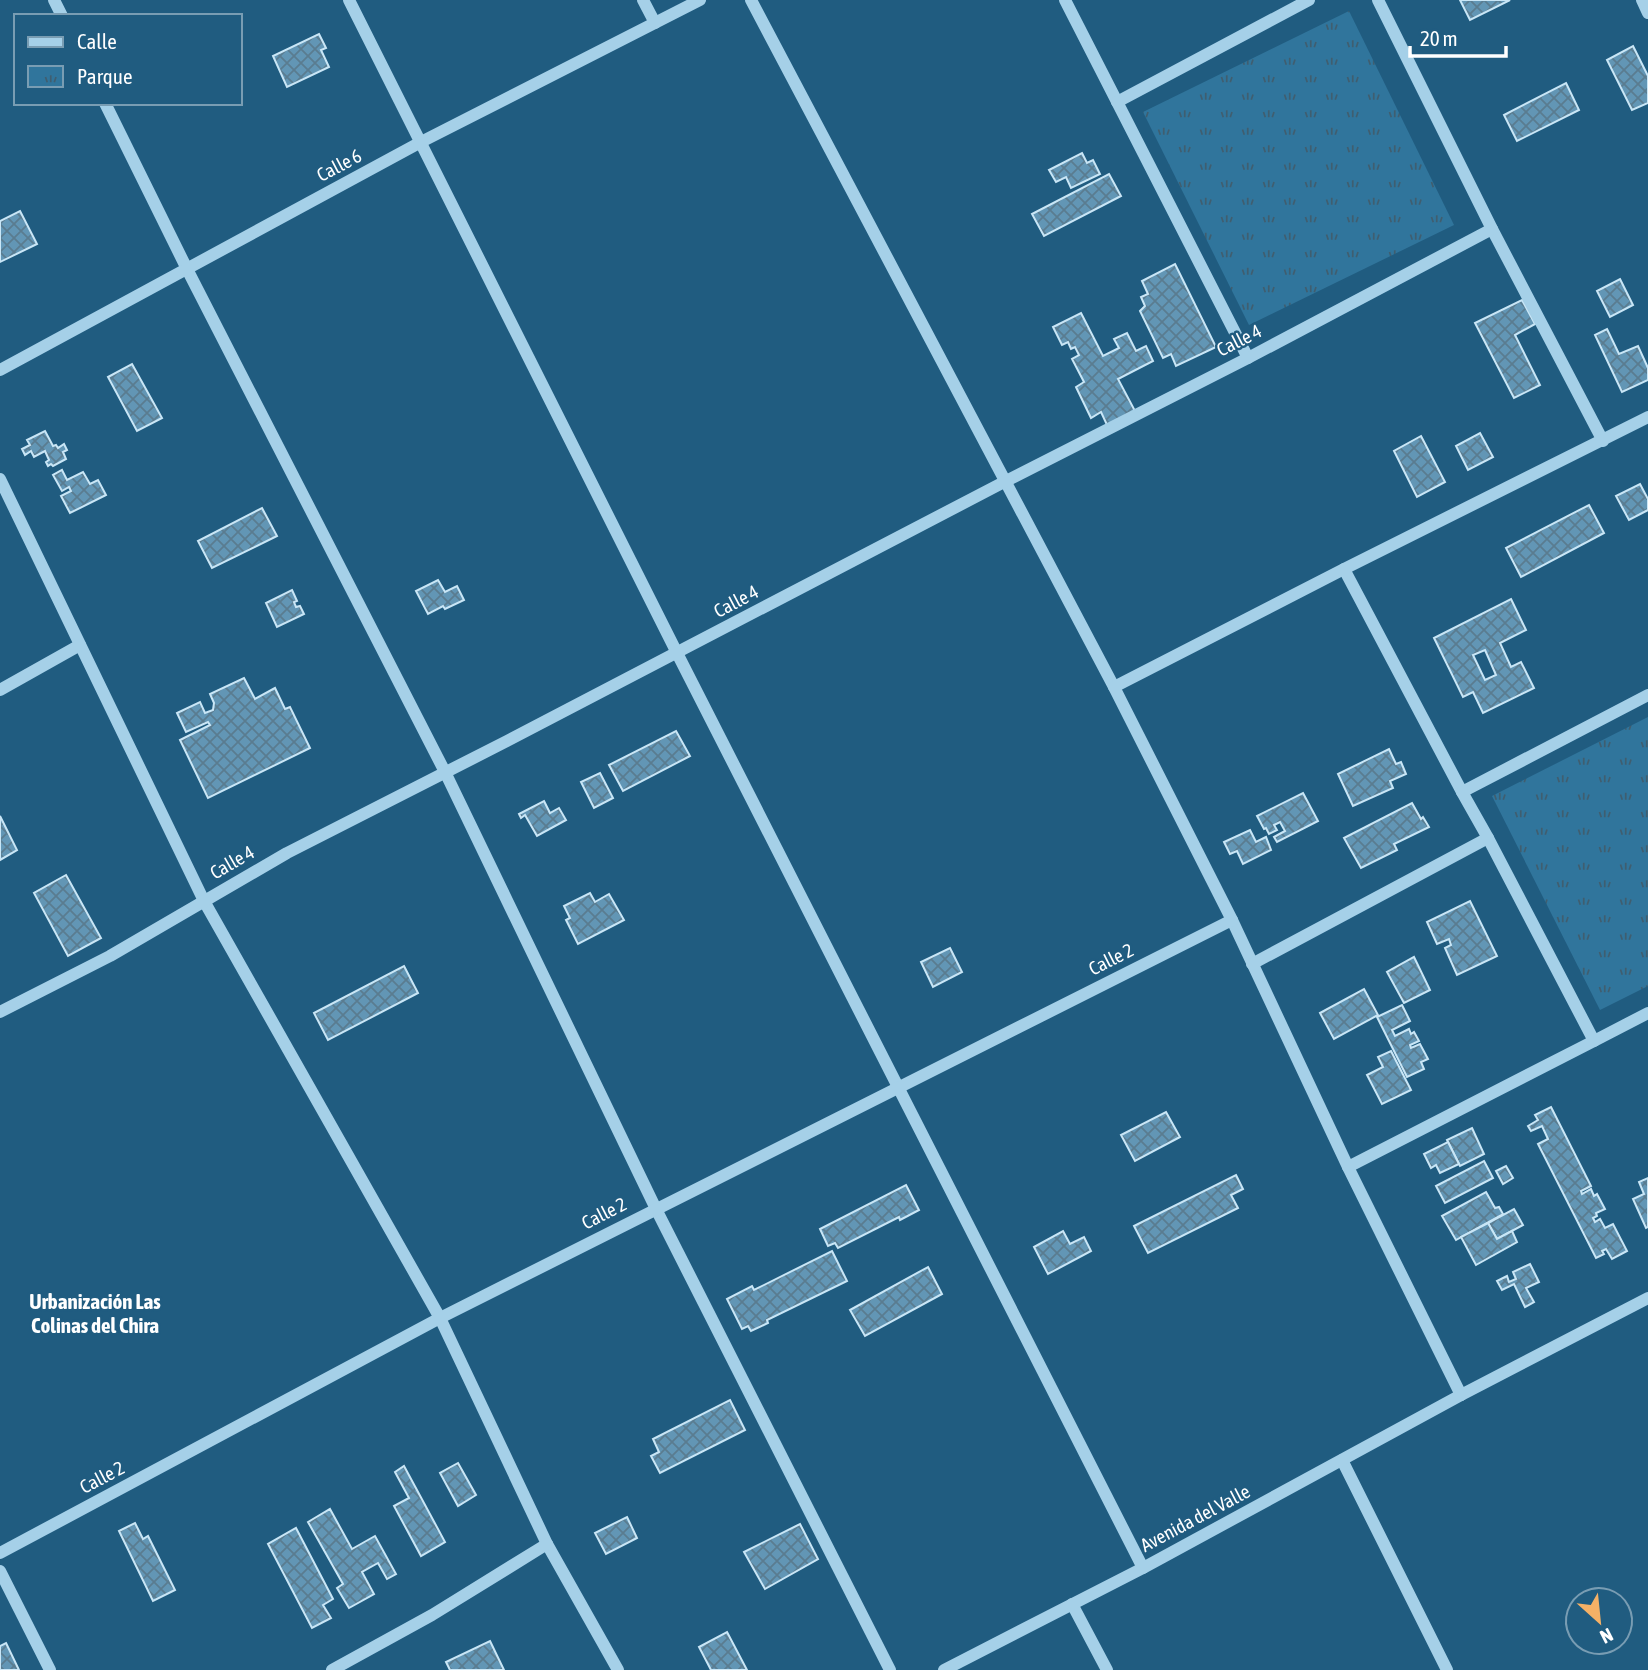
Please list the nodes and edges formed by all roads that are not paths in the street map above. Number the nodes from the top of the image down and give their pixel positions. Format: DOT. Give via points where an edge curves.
graph roads {
  1 [pos="349,0"];
  2 [pos="643,0"];
  3 [pos="700,0"];
  4 [pos="751,0"];
  5 [pos="1065,0"];
  6 [pos="1309,0"];
  7 [pos="1378,0"];
  8 [pos="1642,0"];
  9 [pos="1648,13"];
  10 [pos="655,23"];
  11 [pos="1117,102"];
  12 [pos="106,105"];
  13 [pos="421,142"];
  14 [pos="1492,229"];
  15 [pos="187,269"];
  16 [pos="1248,358"];
  17 [pos="0,370"];
  18 [pos="1648,418"];
  19 [pos="1603,441"];
  20 [pos="0,479"];
  21 [pos="1006,481"];
  22 [pos="1344,569"];
  23 [pos="80,645"];
  24 [pos="677,653"];
  25 [pos="1114,687"];
  26 [pos="0,690"];
  27 [pos="1648,695"];
  28 [pos="445,772"];
  29 [pos="1462,792"];
  30 [pos="1488,838"];
  31 [pos="204,901"];
  32 [pos="1231,920"];
  33 [pos="1252,964"];
  34 [pos="0,1012"];
  35 [pos="1648,1013"];
  36 [pos="1594,1041"];
  37 [pos="897,1087"];
  38 [pos="1348,1167"];
  39 [pos="656,1209"];
  40 [pos="1648,1298"];
  41 [pos="440,1318"];
  42 [pos="1461,1395"];
  43 [pos="1342,1460"];
  44 [pos="547,1544"];
  45 [pos="0,1553"];
  46 [pos="1143,1568"];
  47 [pos="0,1571"];
  48 [pos="1072,1604"];
  49 [pos="50,1670"];
  50 [pos="332,1670"];
  51 [pos="618,1670"];
  52 [pos="890,1670"];
  53 [pos="944,1670"];
  54 [pos="1107,1670"];
  55 [pos="1447,1670"];
  1 -- 13 [label="street"];
  2 -- 10 [label="street"];
  3 -- 10 [label="street, Calle 6"];
  4 -- 21 [label="street"];
  5 -- 11 [label="street"];
  6 -- 11 [label="street"];
  7 -- 14 [label="street"];
  8 -- 9 [label="street"];
  10 -- 13 [label="street, Calle 6"];
  11 -- 16 [label="street"];
  12 -- 15 [label="street"];
  13 -- 15 [label="street, Calle 6"];
  13 -- 24 [label="street"];
  14 -- 16 [label="street, Calle 4"];
  14 -- 19 [label="street"];
  15 -- 17 [label="street, Calle 6"];
  15 -- 28 [label="street"];
  16 -- 21 [label="street, Calle 4"];
  18 -- 19 [label="street"];
  19 -- 22 [label="street"];
  20 -- 23 [label="street"];
  21 -- 24 [label="street, Calle 4"];
  21 -- 25 [label="street"];
  22 -- 25 [label="street"];
  22 -- 29 [label="street"];
  23 -- 26 [label="street"];
  23 -- 31 [label="street"];
  24 -- 28 [label="street, Calle 4"];
  24 -- 37 [label="street"];
  25 -- 32 [label="street"];
  27 -- 29 [label="street"];
  28 -- 31 [label="street, Calle 4"];
  28 -- 39 [label="street"];
  29 -- 30 [label="street"];
  30 -- 33 [label="street"];
  30 -- 36 [label="street"];
  31 -- 34 [label="street, Calle 4"];
  31 -- 41 [label="street"];
  32 -- 33 [label="street"];
  32 -- 37 [label="street, Calle 2"];
  33 -- 38 [label="street"];
  35 -- 36 [label="street"];
  36 -- 38 [label="street"];
  37 -- 39 [label="street, Calle 2"];
  37 -- 46 [label="street"];
  38 -- 42 [label="street"];
  39 -- 41 [label="street, Calle 2"];
  39 -- 52 [label="street"];
  40 -- 42 [label="street, Avenida del Valle"];
  41 -- 44 [label="street"];
  41 -- 45 [label="street, Calle 2"];
  42 -- 43 [label="street, Avenida del Valle"];
  43 -- 46 [label="street, Avenida del Valle"];
  43 -- 55 [label="street"];
  44 -- 50 [label="street"];
  44 -- 51 [label="street"];
  46 -- 48 [label="street, Avenida del Valle"];
  47 -- 49 [label="street"];
  48 -- 53 [label="street, Avenida del Valle"];
  48 -- 54 [label="street"];
}
